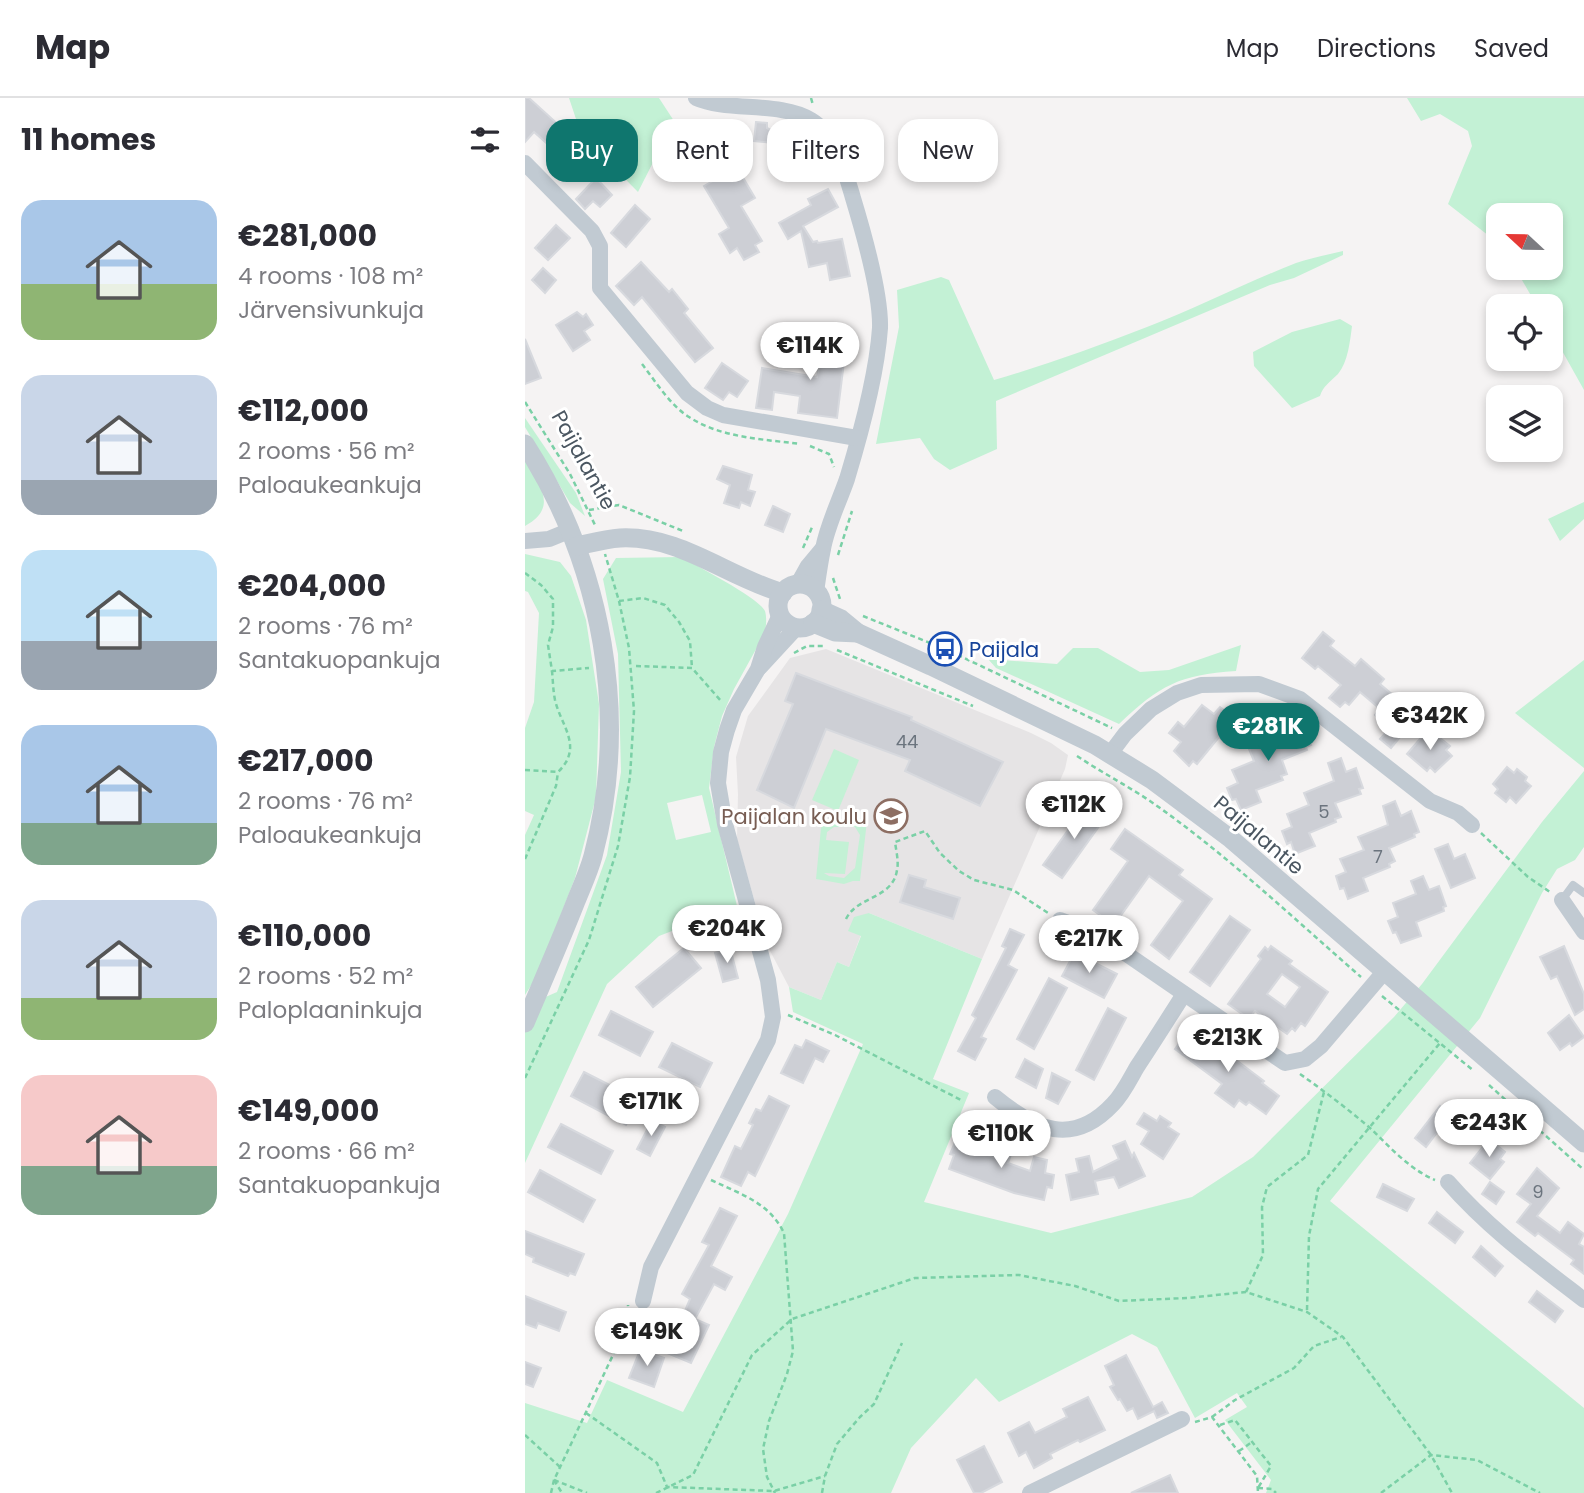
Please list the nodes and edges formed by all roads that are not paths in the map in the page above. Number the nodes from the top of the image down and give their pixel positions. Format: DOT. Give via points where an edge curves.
graph roads {
  1 [pos="696,98"];
  2 [pos="525,163"];
  3 [pos="857,438"];
  4 [pos="525,444"];
  5 [pos="574,538"];
  6 [pos="525,541"];
  7 [pos="798,606"];
  8 [pos="1109,754"];
  9 [pos="1472,825"];
  10 [pos="1584,893"];
  11 [pos="1562,900"];
  12 [pos="1060,920"];
  13 [pos="1584,932"];
  14 [pos="1378,980"];
  15 [pos="1184,994"];
  16 [pos="525,1023"];
  17 [pos="995,1097"];
  18 [pos="1584,1143"];
  19 [pos="1448,1182"];
  20 [pos="1584,1300"];
  21 [pos="643,1301"];
  22 [pos="1182,1419"];
  23 [pos="1030,1493"];
  1 -- 3 [label="street" via="809,118 820,126 842,161 877,297 880,326"];
  2 -- 3 [label="street" via="592,231 600,246 600,288 687,393 723,415"];
  3 -- 7 [label="street" via="823,548"];
  4 -- 5 [label="street, Paijalantie"];
  5 -- 6 [label="street"];
  5 -- 7 [label="street, Paijalantie" via="661,542"];
  5 -- 16 [label="street" via="593,592 604,649 610,696 606,785 593,857"];
  7 -- 8 [label="street, Paijalantie" via="841,619 858,633"];
  7 -- 21 [label="street" via="734,710 721,752 718,783 768,980 773,1017 768,1040 651,1267"];
  8 -- 9 [label="street" via="1151,709 1177,693 1201,685 1259,684 1300,699 1430,801"];
  8 -- 14 [label="street, Paijalantie" via="1211,823"];
  10 -- 11 [label="lane" via="1573,885"];
  11 -- 13 [label="street"];
  12 -- 15 [label="street" via="1095,933"];
  14 -- 15 [label="street" via="1321,1046 1305,1059 1285,1063"];
  14 -- 18 [label="street, Paijalantie"];
  15 -- 17 [label="street" via="1114,1103 1093,1121 1070,1130 1047,1128 1019,1117"];
  19 -- 20 [label="street" via="1511,1243"];
  22 -- 23 [label="street"];
}
